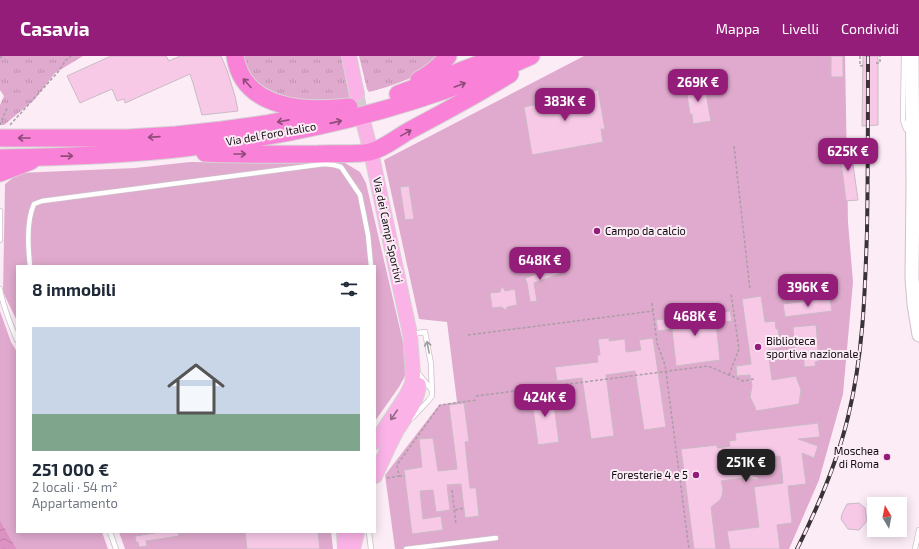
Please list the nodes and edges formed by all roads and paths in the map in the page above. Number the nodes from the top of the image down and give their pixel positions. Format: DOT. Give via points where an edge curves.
graph roads {
  1 [pos="71,56"];
  2 [pos="234,56"];
  3 [pos="349,56"];
  4 [pos="448,56"];
  5 [pos="500,56"];
  6 [pos="532,56"];
  7 [pos="539,56"];
  8 [pos="860,56"];
  9 [pos="880,56"];
  10 [pos="904,56"];
  11 [pos="912,56"];
  12 [pos="876,63"];
  13 [pos="865,66"];
  14 [pos="395,95"];
  15 [pos="353,101"];
  16 [pos="7,108"];
  17 [pos="0,125"];
  18 [pos="364,125"];
  19 [pos="5,132"];
  20 [pos="913,135"];
  21 [pos="734,146"];
  22 [pos="159,150"];
  23 [pos="371,152"];
  24 [pos="40,157"];
  25 [pos="0,158"];
  26 [pos="0,173"];
  27 [pos="0,211"];
  28 [pos="0,240"];
  29 [pos="30,265"];
  30 [pos="371,265"];
  31 [pos="0,289"];
  32 [pos="750,290"];
  33 [pos="731,293"];
  34 [pos="652,303"];
  35 [pos="653,311"];
  36 [pos="410,334"];
  37 [pos="468,335"];
  38 [pos="919,335"];
  39 [pos="16,338"];
  40 [pos="666,372"];
  41 [pos="422,375"];
  42 [pos="729,375"];
  43 [pos="754,379"];
  44 [pos="476,396"];
  45 [pos="477,400"];
  46 [pos="395,435"];
  47 [pos="376,441"];
  48 [pos="399,476"];
  49 [pos="405,476"];
  50 [pos="380,477"];
  51 [pos="452,490"];
  52 [pos="453,493"];
  53 [pos="448,494"];
  54 [pos="464,508"];
  55 [pos="454,510"];
  56 [pos="456,524"];
  57 [pos="919,530"];
  58 [pos="110,533"];
  59 [pos="344,533"];
  60 [pos="357,533"];
  61 [pos="369,533"];
  62 [pos="496,538"];
  63 [pos="116,549"];
  64 [pos="345,549"];
  65 [pos="354,549"];
  66 [pos="371,549"];
  67 [pos="406,549"];
  68 [pos="689,549"];
  69 [pos="915,549"];
  1 -- 19 [label="path"];
  15 -- 2 [label="highway, one-way" via="320,109 294,108 269,100 248,86 237,68"];
  3 -- 15 [label="main road"];
  4 -- 14 [label="highway" via="429,74"];
  5 -- 14 [label="highway, Via del Foro Italico"];
  22 -- 6 [label="highway, Via del Foro Italico, one-way" via="275,135 369,114 455,87"];
  23 -- 7 [label="highway, one-way" via="495,84"];
  8 -- 13 [label="path" via="860,66"];
  9 -- 12 [label="path" via="880,63"];
  10 -- 20 [label="lane" via="903,120 906,129"];
  11 -- 20 [label="street"];
  14 -- 15 [label="highway, Via del Foro Italico"];
  15 -- 19 [label="highway, Via del Foro Italico, one-way" via="312,115 265,124 176,135 128,138"];
  16 -- 17 [label="path"];
  18 -- 23 [label="main road, Via dei Campi Sportivi"];
  20 -- 38 [label="street" via="912,278"];
  21 -- 32 [label="path"];
  22 -- 23 [label="highway, one-way" via="228,154"];
  24 -- 22 [label="highway, Via del Foro Italico, one-way"];
  23 -- 36 [label="main road, Via dei Campi Sportivi"];
  24 -- 25 [label="highway, Via del Foro Italico"];
  24 -- 26 [label="highway"];
  27 -- 28 [label="lane"];
  29 -- 30 [label="lane" via="30,212 34,204 42,201 324,164 341,167 360,195"];
  31 -- 39 [label="lane" via="2,303"];
  33 -- 42 [label="path" via="739,349"];
  34 -- 35 [label="path"];
  35 -- 37 [label="path"];
  35 -- 40 [label="path" via="657,343"];
  36 -- 41 [label="main road, Via dei Campi Sportivi"];
  41 -- 36 [label="lane, one-way" via="431,364 425,332"];
  40 -- 42 [label="path" via="708,366"];
  40 -- 44 [label="path"];
  40 -- 68 [label="path"];
  41 -- 46 [label="main road, Via dei Campi Sportivi" via="417,395"];
  41 -- 46 [label="lane" via="432,390 432,396"];
  41 -- 47 [label="main road, Via dei Campi Sportivi, one-way" via="412,384"];
  42 -- 43 [label="path" via="743,381"];
  45 -- 48 [label="path" via="440,405 397,465"];
  46 -- 50 [label="main road, Via dei Campi Sportivi" via="380,465"];
  48 -- 49 [label="path"];
  48 -- 50 [label="path"];
  51 -- 52 [label="path"];
  52 -- 53 [label="path"];
  52 -- 55 [label="path"];
  54 -- 55 [label="path"];
  55 -- 56 [label="path"];
  57 -- 69 [label="lane"];
  58 -- 63 [label="lane"];
  59 -- 64 [label="main road"];
  60 -- 65 [label="main road"];
  61 -- 66 [label="lane"];
  62 -- 67 [label="lane"];
}
